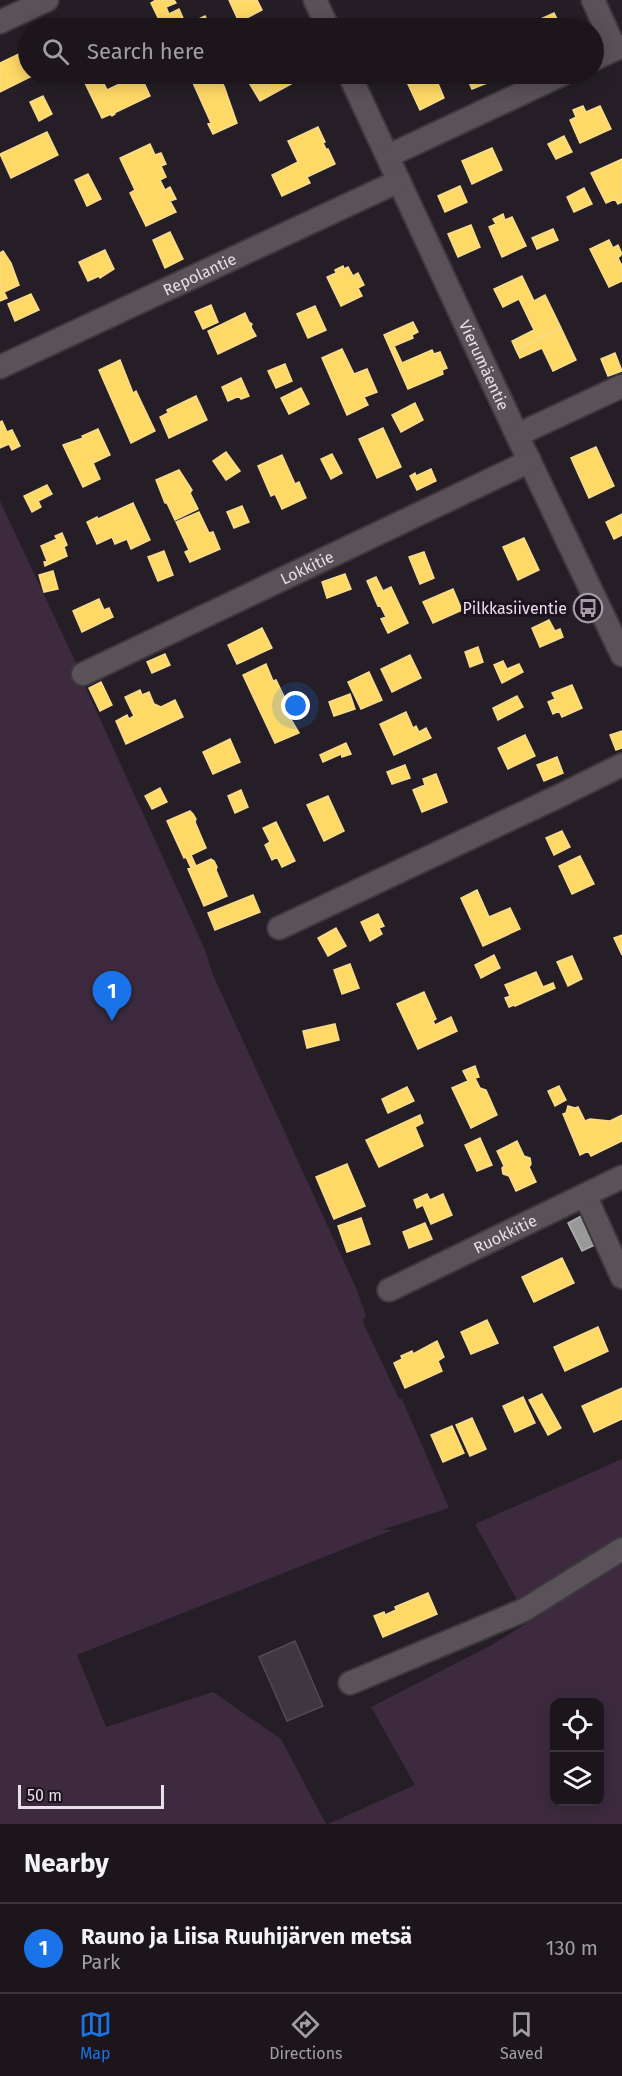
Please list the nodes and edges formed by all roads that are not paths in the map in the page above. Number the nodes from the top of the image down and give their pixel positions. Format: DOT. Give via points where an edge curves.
graph roads {
  1 [pos="47,0"];
  2 [pos="315,0"];
  3 [pos="593,0"];
  4 [pos="323,18"];
  5 [pos="603,18"];
  6 [pos="604,20"];
  7 [pos="0,22"];
  8 [pos="619,47"];
  9 [pos="604,54"];
  10 [pos="354,84"];
  11 [pos="542,84"];
  12 [pos="388,156"];
  13 [pos="399,181"];
  14 [pos="0,367"];
  15 [pos="622,386"];
  16 [pos="517,435"];
  17 [pos="530,461"];
  18 [pos="622,655"];
  19 [pos="83,674"];
  20 [pos="622,765"];
  21 [pos="279,928"];
  22 [pos="622,1177"];
  23 [pos="585,1195"];
  24 [pos="622,1277"];
  25 [pos="389,1290"];
  26 [pos="622,1549"];
  27 [pos="350,1683"];
  1 -- 7 [label="street"];
  2 -- 4 [label="street"];
  3 -- 5 [label="street"];
  6 -- 8 [label="street"];
  8 -- 9 [label="street"];
  10 -- 12 [label="street, Vierumäentie"];
  11 -- 12 [label="street"];
  12 -- 13 [label="street, Vierumäentie"];
  13 -- 14 [label="street, Repolantie"];
  13 -- 16 [label="street, Vierumäentie"];
  15 -- 16 [label="street"];
  16 -- 17 [label="street, Vierumäentie"];
  17 -- 18 [label="street, Vierumäentie"];
  17 -- 19 [label="street, Lokkitie"];
  20 -- 21 [label="street"];
  22 -- 23 [label="street, Ruokkitie"];
  23 -- 24 [label="street"];
  23 -- 25 [label="street, Ruokkitie"];
  26 -- 27 [label="street" via="524,1610"];
}
